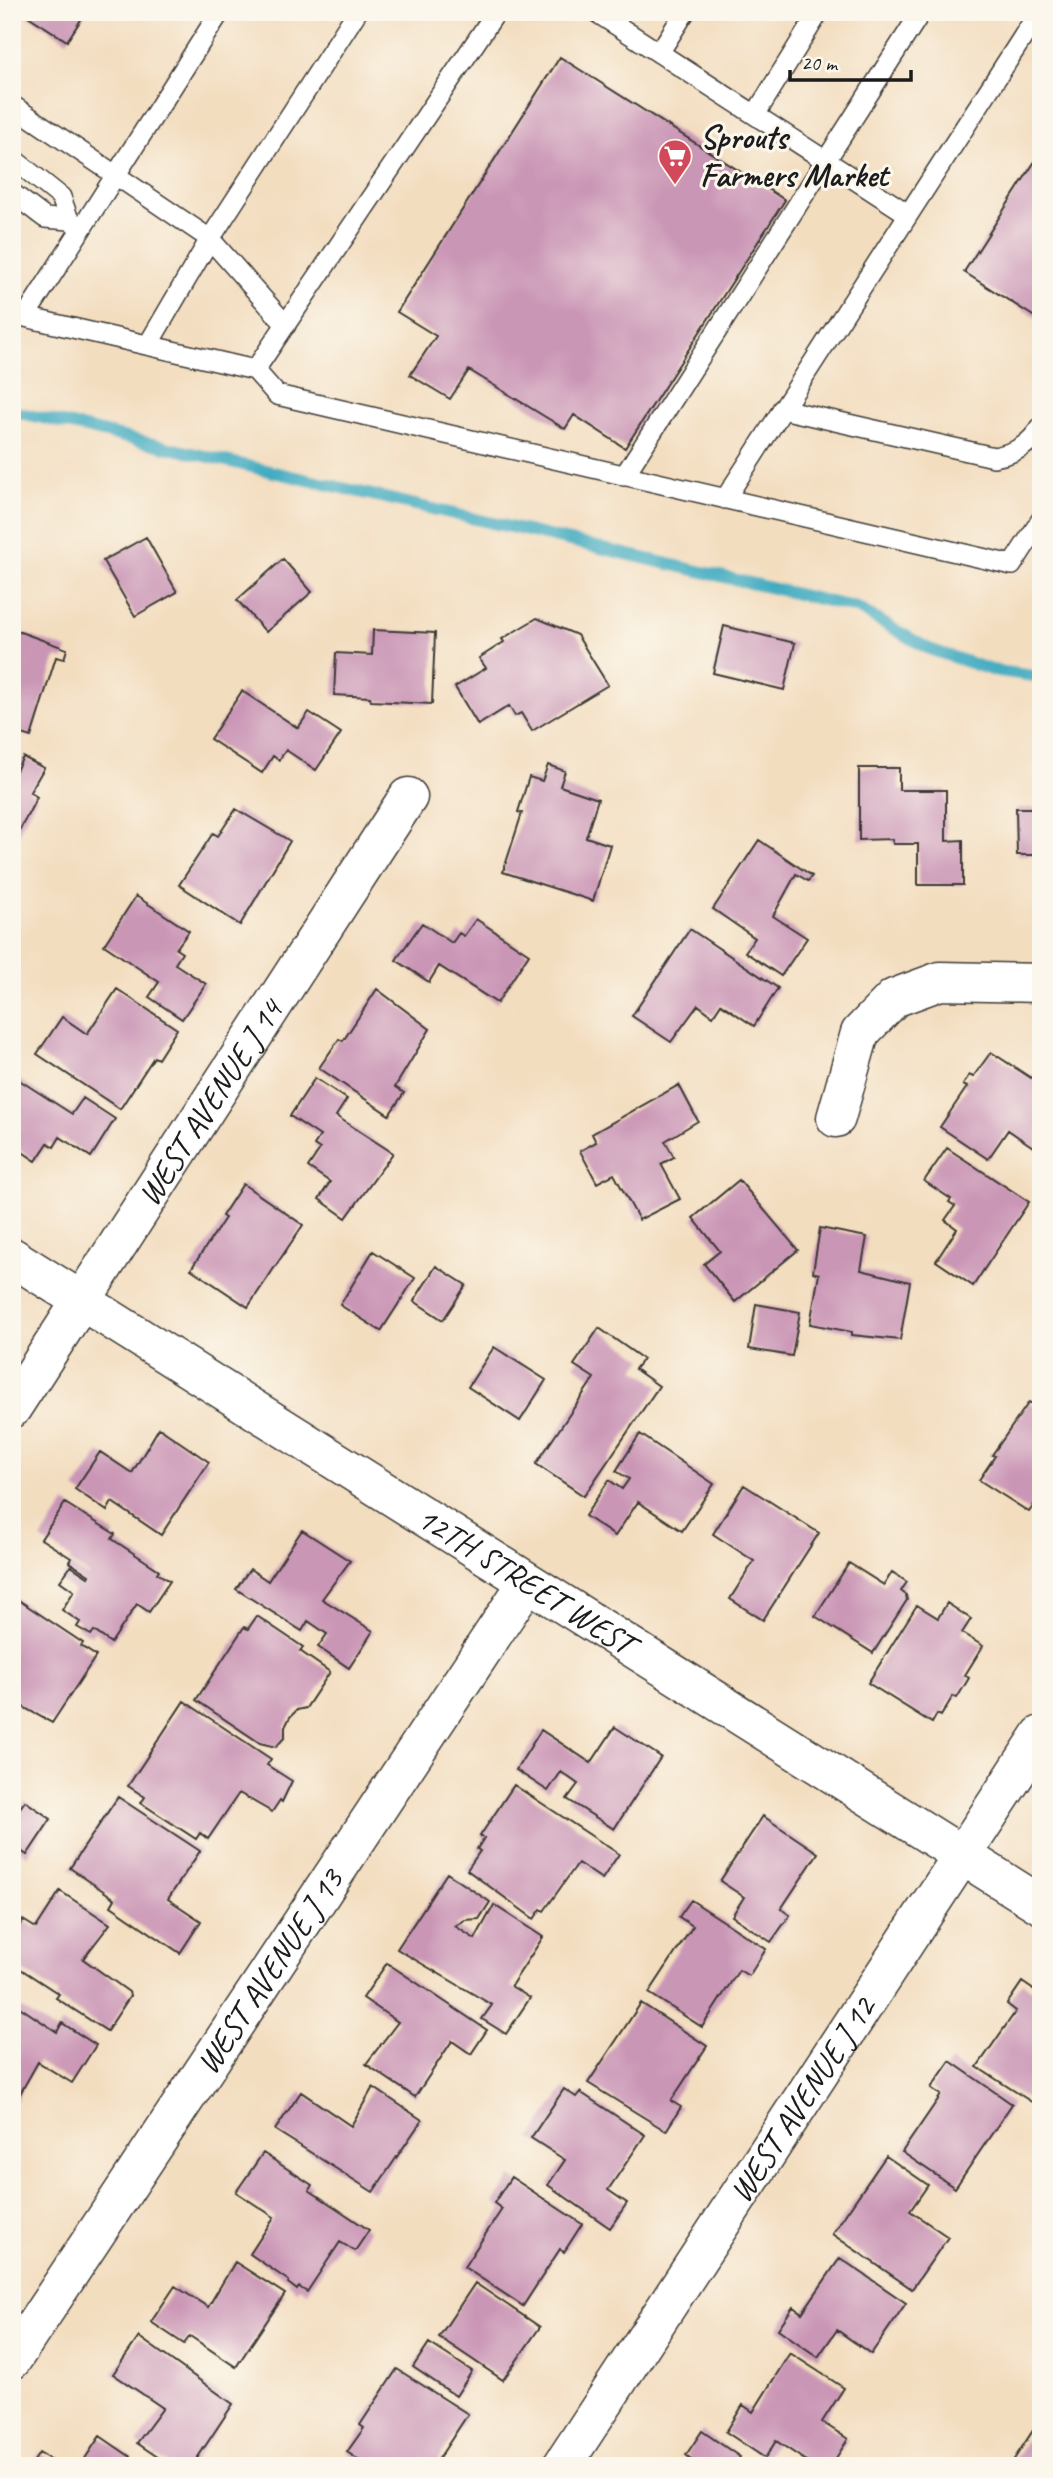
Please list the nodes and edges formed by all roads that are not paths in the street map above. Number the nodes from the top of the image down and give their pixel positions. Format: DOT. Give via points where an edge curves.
graph roads {
  1 [pos="220,12"];
  2 [pos="357,12"];
  3 [pos="496,12"];
  4 [pos="596,12"];
  5 [pos="685,12"];
  6 [pos="819,12"];
  7 [pos="921,12"];
  8 [pos="1035,16"];
  9 [pos="659,53"];
  10 [pos="12,105"];
  11 [pos="755,114"];
  12 [pos="12,158"];
  13 [pos="826,160"];
  14 [pos="113,176"];
  15 [pos="12,193"];
  16 [pos="908,214"];
  17 [pos="75,224"];
  18 [pos="210,239"];
  19 [pos="19,316"];
  20 [pos="286,325"];
  21 [pos="148,345"];
  22 [pos="255,370"];
  23 [pos="782,409"];
  24 [pos="1041,427"];
  25 [pos="624,475"];
  26 [pos="725,499"];
  27 [pos="1041,520"];
  28 [pos="408,797"];
  29 [pos="1041,983"];
  30 [pos="836,1118"];
  31 [pos="12,1256"];
  32 [pos="82,1303"];
  33 [pos="12,1408"];
  34 [pos="527,1583"];
  35 [pos="1041,1735"];
  36 [pos="964,1856"];
  37 [pos="1041,1905"];
  38 [pos="12,2360"];
  39 [pos="562,2466"];
  1 -- 14 [label="lane"];
  2 -- 18 [label="lane"];
  3 -- 20 [label="lane"];
  4 -- 9 [label="lane"];
  5 -- 9 [label="lane"];
  6 -- 11 [label="lane"];
  7 -- 13 [label="lane"];
  8 -- 16 [label="lane"];
  9 -- 11 [label="lane"];
  10 -- 14 [label="lane"];
  11 -- 13 [label="lane"];
  12 -- 17 [label="lane" via="61,197"];
  13 -- 16 [label="lane"];
  13 -- 25 [label="lane"];
  14 -- 17 [label="lane"];
  14 -- 18 [label="lane"];
  15 -- 17 [label="lane" via="45,219"];
  16 -- 23 [label="lane"];
  17 -- 19 [label="lane"];
  18 -- 20 [label="lane"];
  18 -- 21 [label="lane"];
  19 -- 21 [label="lane"];
  20 -- 22 [label="lane"];
  21 -- 22 [label="lane"];
  22 -- 25 [label="lane" via="276,395"];
  23 -- 24 [label="lane" via="994,457 1016,453"];
  23 -- 26 [label="lane"];
  25 -- 26 [label="lane"];
  26 -- 27 [label="lane" via="1012,565"];
  28 -- 32 [label="street, WEST AVENUE J 14"];
  29 -- 30 [label="street" via="940,981 894,999 860,1033"];
  31 -- 32 [label="street, 12TH STREET WEST"];
  32 -- 33 [label="street, WEST AVENUE J 14"];
  32 -- 34 [label="street, 12TH STREET WEST"];
  34 -- 36 [label="street, 12TH STREET WEST"];
  34 -- 38 [label="street, WEST AVENUE J 13"];
  35 -- 36 [label="street, WEST AVENUE J 12"];
  36 -- 37 [label="street, 12TH STREET WEST"];
  36 -- 39 [label="street, WEST AVENUE J 12"];
}
